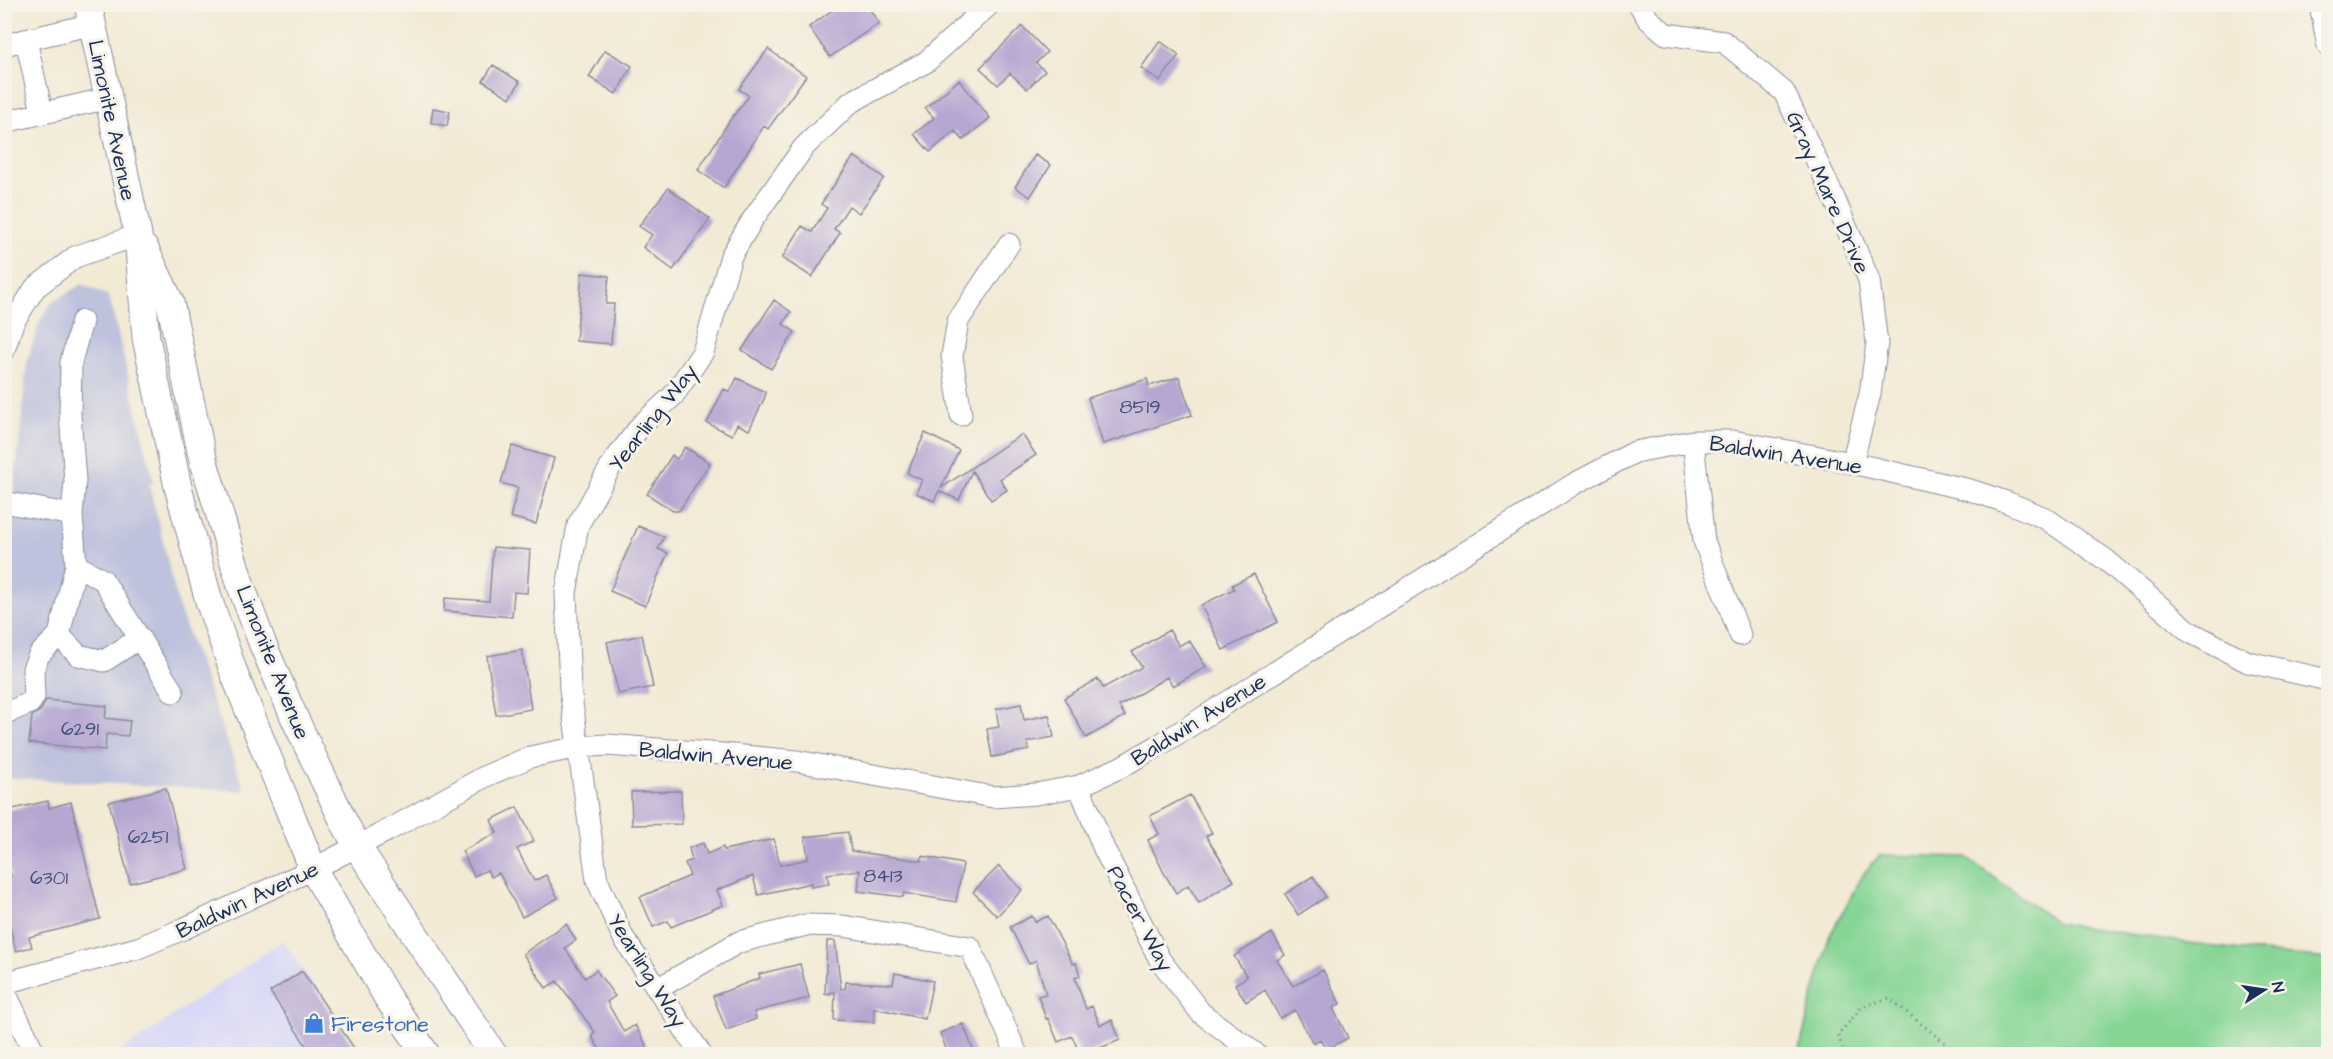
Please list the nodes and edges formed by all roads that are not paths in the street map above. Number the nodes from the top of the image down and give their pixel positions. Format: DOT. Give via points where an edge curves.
graph roads {
  1 [pos="990,4"];
  2 [pos="1639,4"];
  3 [pos="2320,4"];
  4 [pos="91,14"];
  5 [pos="26,40"];
  6 [pos="4,45"];
  7 [pos="2328,46"];
  8 [pos="109,98"];
  9 [pos="42,112"];
  10 [pos="4,122"];
  11 [pos="138,235"];
  12 [pos="1010,244"];
  13 [pos="82,321"];
  14 [pos="4,350"];
  15 [pos="961,415"];
  16 [pos="1693,441"];
  17 [pos="1852,463"];
  18 [pos="4,502"];
  19 [pos="72,515"];
  20 [pos="76,565"];
  21 [pos="59,635"];
  22 [pos="1740,635"];
  23 [pos="140,638"];
  24 [pos="2328,680"];
  25 [pos="173,692"];
  26 [pos="11,711"];
  27 [pos="579,747"];
  28 [pos="1080,786"];
  29 [pos="357,846"];
  30 [pos="313,869"];
  31 [pos="4,983"];
  32 [pos="657,989"];
  33 [pos="4,990"];
  34 [pos="35,1054"];
  35 [pos="426,1054"];
  36 [pos="493,1054"];
  37 [pos="702,1054"];
  38 [pos="1017,1054"];
  39 [pos="1256,1054"];
  1 -- 27 [label="street, Yearling Way" via="926,62 850,102 804,147 731,256 703,352 673,396 642,424 614,461 578,525 566,593 570,689"];
  2 -- 17 [label="street, Gray Mare Drive" via="1648,19 1666,34 1724,42 1784,92 1831,190 1869,280 1877,343 1870,394"];
  3 -- 7 [label="street"];
  4 -- 5 [label="street"];
  4 -- 8 [label="main road, Limonite Avenue"];
  5 -- 6 [label="street"];
  5 -- 9 [label="street"];
  8 -- 9 [label="street"];
  8 -- 11 [label="main road, Limonite Avenue"];
  9 -- 10 [label="street"];
  11 -- 14 [label="street" via="75,257 35,288 13,323"];
  11 -- 29 [label="main road, Limonite Avenue" via="170,302 201,452 241,586 295,719"];
  11 -- 30 [label="main road, Limonite Avenue" via="146,338 178,486 209,601 260,741"];
  12 -- 15 [label="street" via="958,321 952,356"];
  13 -- 19 [label="street" via="71,362 75,481"];
  16 -- 17 [label="street, Baldwin Avenue" via="1733,441"];
  16 -- 22 [label="street" via="1704,541"];
  16 -- 28 [label="street, Baldwin Avenue" via="1635,452 1574,484 1161,744"];
  17 -- 24 [label="street, Baldwin Avenue" via="1970,490 2045,518 2106,560 2190,632 2248,662"];
  18 -- 19 [label="street"];
  19 -- 20 [label="street"];
  20 -- 21 [label="street"];
  20 -- 23 [label="street" via="103,580"];
  21 -- 23 [label="street" via="78,655 104,661"];
  21 -- 26 [label="street" via="39,655 33,669 34,697 30,704"];
  23 -- 25 [label="street"];
  27 -- 28 [label="street, Baldwin Avenue" via="656,748 797,761 993,796"];
  27 -- 29 [label="street, Baldwin Avenue" via="530,757 486,776"];
  27 -- 32 [label="street, Yearling Way" via="597,880 623,937"];
  28 -- 39 [label="street, Pacer Way" via="1104,849 1160,960 1201,1013"];
  29 -- 30 [label="street, Baldwin Avenue"];
  29 -- 36 [label="main road, Limonite Avenue"];
  30 -- 31 [label="street, Baldwin Avenue" via="138,948"];
  30 -- 35 [label="main road, Limonite Avenue" via="387,997"];
  32 -- 37 [label="street, Yearling Way"];
  32 -- 38 [label="street" via="739,942 806,926 877,930 970,947"];
  33 -- 34 [label="street"];
}
